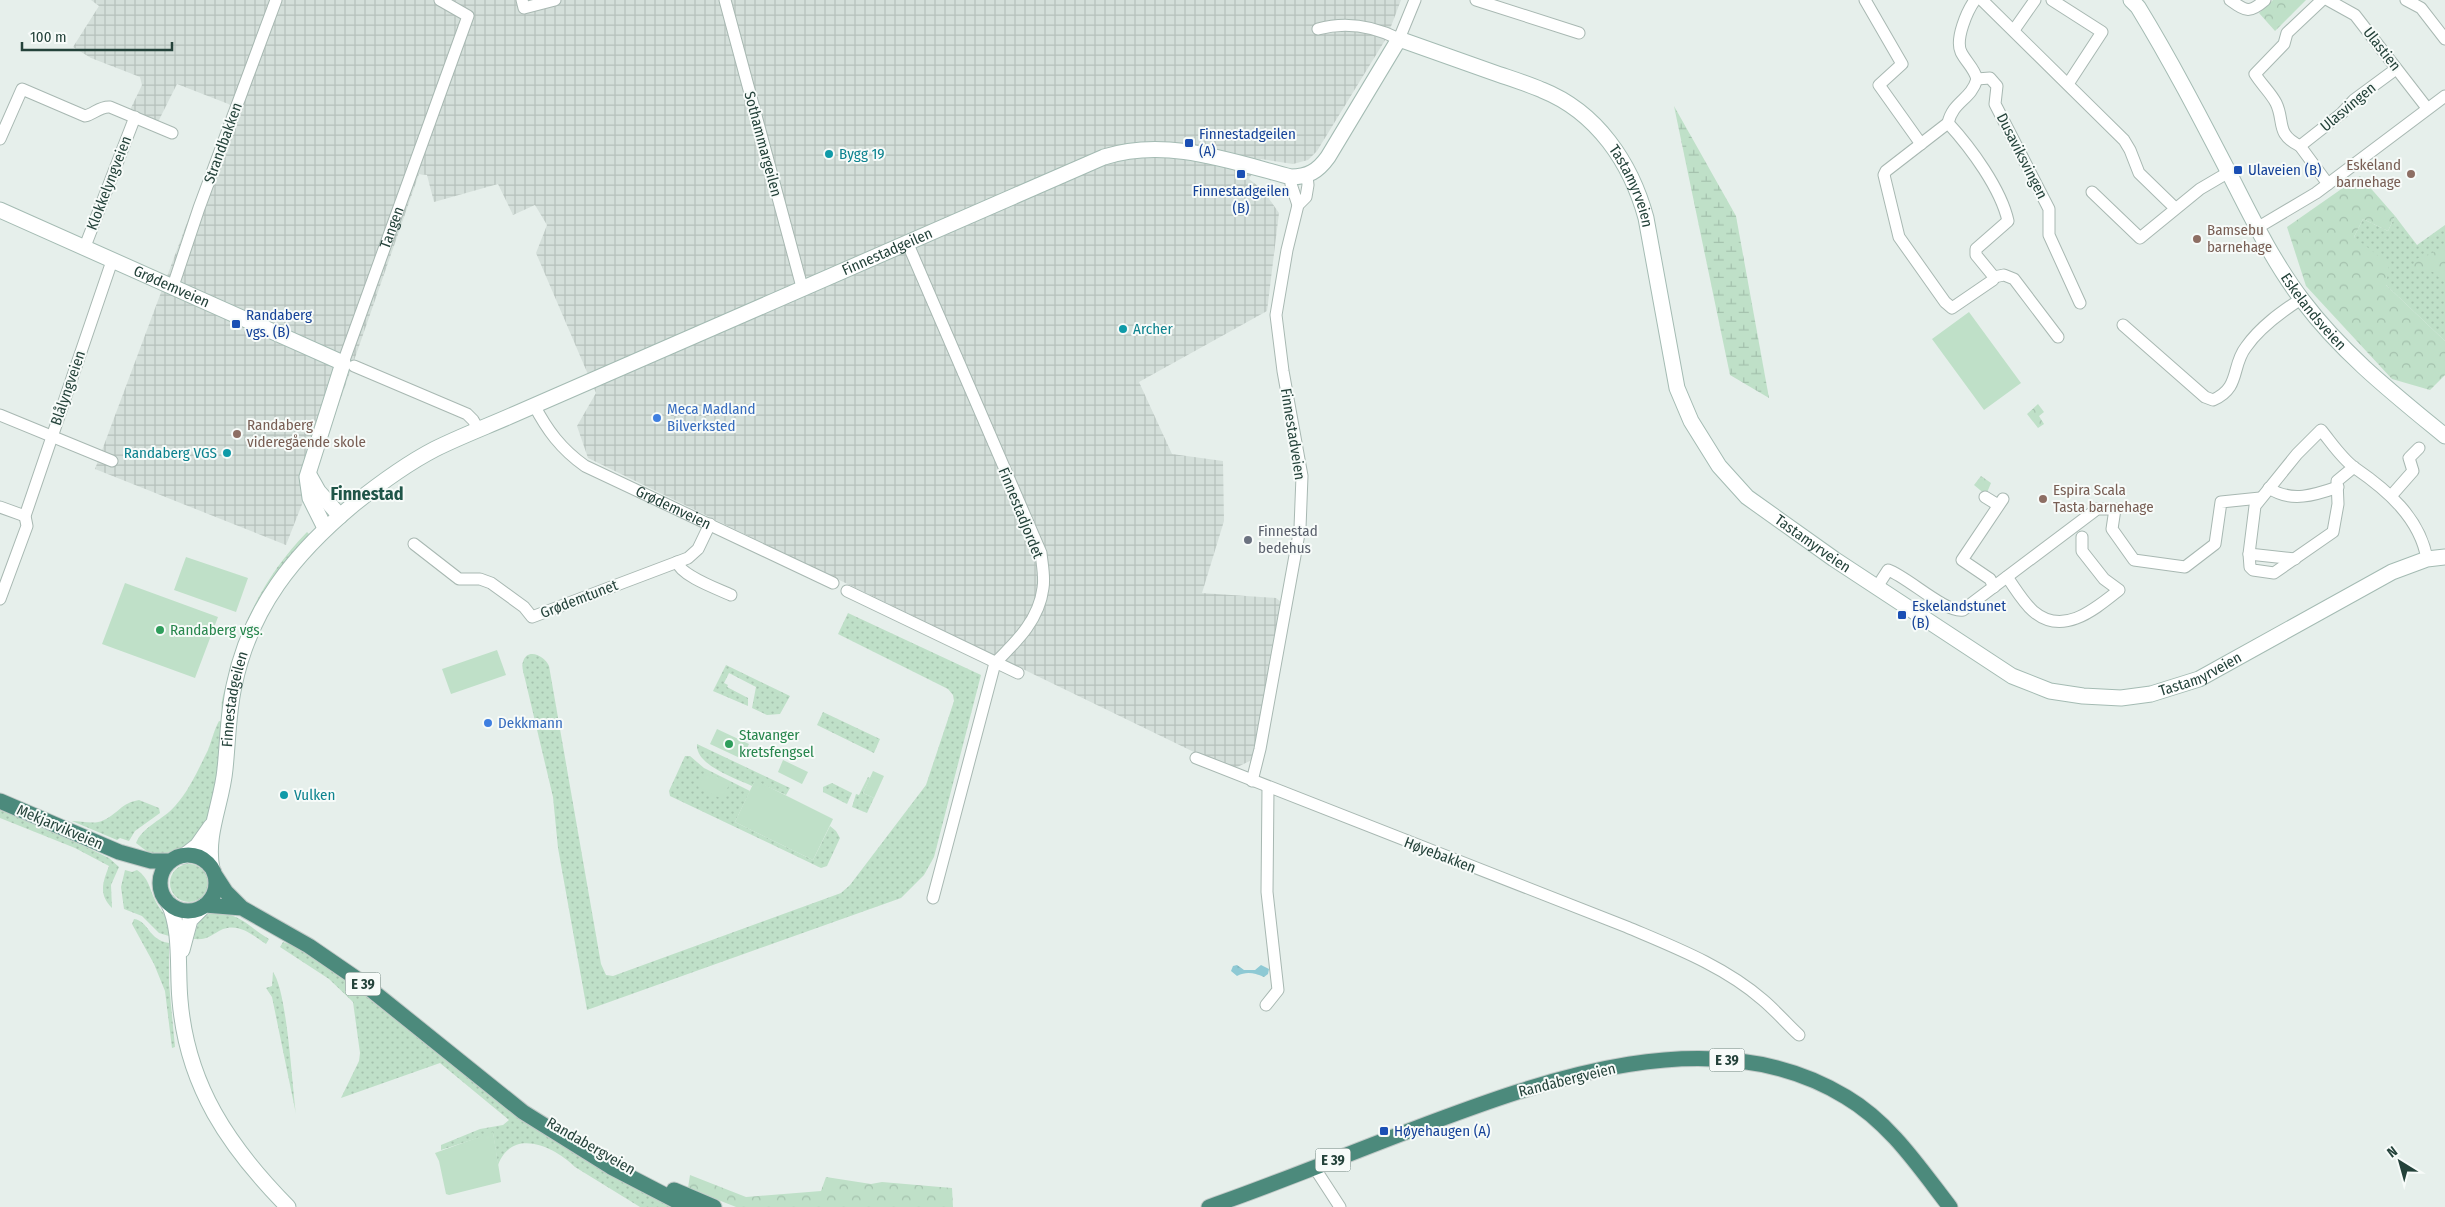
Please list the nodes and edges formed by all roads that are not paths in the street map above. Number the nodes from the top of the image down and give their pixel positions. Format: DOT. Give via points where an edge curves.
graph roads {
  1 [pos="276,0"];
  2 [pos="440,0"];
  3 [pos="554,0"];
  4 [pos="726,0"];
  5 [pos="1415,0"];
  6 [pos="1476,0"];
  7 [pos="1865,0"];
  8 [pos="1975,0"];
  9 [pos="1982,0"];
  10 [pos="2035,0"];
  11 [pos="2052,0"];
  12 [pos="2131,0"];
  13 [pos="2230,0"];
  14 [pos="2265,0"];
  15 [pos="2322,0"];
  16 [pos="2328,0"];
  17 [pos="2406,0"];
  18 [pos="523,4"];
  19 [pos="1318,29"];
  20 [pos="2014,30"];
  21 [pos="1579,32"];
  22 [pos="1399,39"];
  23 [pos="2445,39"];
  24 [pos="2396,69"];
  25 [pos="1977,79"];
  26 [pos="2068,84"];
  27 [pos="2445,96"];
  28 [pos="2427,108"];
  29 [pos="134,117"];
  30 [pos="1948,123"];
  31 [pos="172,133"];
  32 [pos="0,139"];
  33 [pos="1921,144"];
  34 [pos="2300,146"];
  35 [pos="2228,172"];
  36 [pos="1306,176"];
  37 [pos="1291,177"];
  38 [pos="2328,184"];
  39 [pos="2092,192"];
  40 [pos="1298,206"];
  41 [pos="2175,208"];
  42 [pos="0,210"];
  43 [pos="2257,228"];
  44 [pos="907,242"];
  45 [pos="84,249"];
  46 [pos="112,261"];
  47 [pos="1994,277"];
  48 [pos="173,286"];
  49 [pos="802,287"];
  50 [pos="2301,299"];
  51 [pos="2080,303"];
  52 [pos="2123,325"];
  53 [pos="2058,337"];
  54 [pos="349,364"];
  55 [pos="534,405"];
  56 [pos="0,415"];
  57 [pos="479,430"];
  58 [pos="52,436"];
  59 [pos="2445,436"];
  60 [pos="2419,448"];
  61 [pos="112,461"];
  62 [pos="2354,467"];
  63 [pos="308,471"];
  64 [pos="2338,487"];
  65 [pos="2269,488"];
  66 [pos="2391,496"];
  67 [pos="1985,497"];
  68 [pos="2260,498"];
  69 [pos="0,507"];
  70 [pos="25,516"];
  71 [pos="340,516"];
  72 [pos="710,524"];
  73 [pos="325,528"];
  74 [pos="2082,537"];
  75 [pos="414,544"];
  76 [pos="2445,557"];
  77 [pos="2427,559"];
  78 [pos="677,562"];
  79 [pos="2007,577"];
  80 [pos="833,583"];
  81 [pos="1877,587"];
  82 [pos="1994,587"];
  83 [pos="847,592"];
  84 [pos="731,595"];
  85 [pos="0,599"];
  86 [pos="995,663"];
  87 [pos="1018,673"];
  88 [pos="1196,758"];
  89 [pos="1252,781"];
  90 [pos="1268,788"];
  91 [pos="0,801"];
  92 [pos="213,823"];
  93 [pos="119,852"];
  94 [pos="177,858"];
  95 [pos="213,872"];
  96 [pos="165,897"];
  97 [pos="933,898"];
  98 [pos="205,905"];
  99 [pos="242,908"];
  100 [pos="178,968"];
  101 [pos="1266,1005"];
  102 [pos="1799,1035"];
  103 [pos="475,1073"];
  104 [pos="1314,1167"];
  105 [pos="288,1207"];
  106 [pos="688,1207"];
  107 [pos="714,1207"];
  108 [pos="1209,1207"];
  109 [pos="1340,1207"];
  110 [pos="1950,1207"];
  1 -- 48 [label="street, Strandbakken"];
  2 -- 54 [label="street, Tangen" via="468,16"];
  3 -- 18 [label="street"];
  4 -- 49 [label="street, Sothammargeilen"];
  5 -- 22 [label="street"];
  6 -- 21 [label="street"];
  7 -- 33 [label="street" via="1902,64 1879,84"];
  8 -- 25 [label="street" via="1968,10 1960,45"];
  9 -- 20 [label="street"];
  10 -- 20 [label="street"];
  11 -- 26 [label="street" via="2102,32"];
  12 -- 35 [label="main road, Eskelandsveien" via="2169,57"];
  13 -- 14 [label="street" via="2250,10"];
  15 -- 34 [label="street" via="2288,33 2284,44 2255,74 2277,104 2283,130"];
  16 -- 24 [label="street, Ulastien" via="2355,15"];
  17 -- 23 [label="street" via="2421,8"];
  19 -- 22 [label="street" via="1360,25 1379,29"];
  20 -- 26 [label="street"];
  22 -- 36 [label="main road" via="1328,157"];
  22 -- 81 [label="main road, Tastamyrveien" via="1544,90 1594,124 1624,162 1640,195 1677,388 1691,421 1718,466 1747,497"];
  24 -- 28 [label="street, Ulastien"];
  24 -- 34 [label="street, Ulasvingen"];
  25 -- 30 [label="street" via="1970,95 1952,110"];
  25 -- 51 [label="street, Dusaviksvingen" via="1990,78 1997,86 1995,104 2048,208 2049,235"];
  26 -- 41 [label="street" via="2124,140 2139,174"];
  27 -- 28 [label="street"];
  28 -- 38 [label="street"];
  29 -- 31 [label="street, Klokkelyngveien"];
  29 -- 32 [label="street, Klokkelyngveien" via="104,107 84,116 22,89"];
  29 -- 45 [label="street, Klokkelyngveien"];
  30 -- 33 [label="street"];
  30 -- 47 [label="street" via="1984,169 2008,218 2008,223 1976,249 1976,255"];
  33 -- 47 [label="street" via="1884,175 1899,237 1952,308"];
  34 -- 38 [label="street"];
  35 -- 41 [label="street"];
  35 -- 43 [label="main road, Eskelandsveien"];
  36 -- 37 [label="main road, Finnestadgeilen"];
  36 -- 40 [label="street, Finnestadveien" via="1306,198"];
  37 -- 40 [label="street, Finnestadveien"];
  37 -- 44 [label="main road, Finnestadgeilen" via="1179,150 1136,149 1104,157"];
  38 -- 43 [label="street"];
  39 -- 41 [label="street" via="2140,238"];
  40 -- 89 [label="street, Finnestadveien" via="1276,316 1302,476 1300,528"];
  42 -- 45 [label="main road, Grødemveien"];
  43 -- 50 [label="main road, Eskelandsveien"];
  44 -- 49 [label="main road, Finnestadgeilen"];
  44 -- 86 [label="street, Finnestadjordet" via="1041,553 1044,588 1034,619"];
  45 -- 46 [label="main road, Grødemveien"];
  46 -- 48 [label="main road, Grødemveien"];
  46 -- 58 [label="street, Blålyngveien"];
  47 -- 53 [label="street" via="2004,275 2014,279"];
  48 -- 54 [label="main road, Grødemveien"];
  49 -- 55 [label="main road, Finnestadgeilen"];
  50 -- 52 [label="street" via="2274,318 2245,348 2230,388 2213,400 2205,397"];
  50 -- 59 [label="main road, Eskelandsveien" via="2367,372"];
  54 -- 57 [label="street, Grødemveien" via="466,414"];
  54 -- 63 [label="main road, Tangen"];
  55 -- 57 [label="main road, Finnestadgeilen"];
  55 -- 72 [label="street, Grødemveien" via="551,435 580,462"];
  56 -- 58 [label="street"];
  57 -- 71 [label="main road, Finnestadgeilen" via="409,465"];
  58 -- 61 [label="street"];
  58 -- 70 [label="street, Blålyngveien"];
  60 -- 66 [label="street" via="2409,458 2413,471"];
  62 -- 64 [label="street" via="2338,480"];
  62 -- 65 [label="street" via="2321,430"];
  62 -- 66 [label="street"];
  63 -- 71 [label="main road" via="318,491"];
  63 -- 73 [label="main road" via="307,490"];
  64 -- 65 [label="street" via="2310,496 2291,497"];
  64 -- 68 [label="street" via="2334,530 2274,573 2251,569 2248,565 2253,510"];
  65 -- 68 [label="street"];
  66 -- 77 [label="street" via="2416,526"];
  67 -- 82 [label="street" via="2000,502 1962,560 1990,580"];
  68 -- 79 [label="street" via="2221,502 2215,544 2185,567 2134,560 2112,529 2115,509 2097,509"];
  69 -- 70 [label="street"];
  70 -- 85 [label="street, Blålyngveien" via="27,526"];
  71 -- 73 [label="main road, Finnestadgeilen"];
  72 -- 78 [label="street, Grødemtunet" via="696,552"];
  72 -- 80 [label="street, Grødemveien"];
  73 -- 92 [label="main road, Finnestadgeilen" via="282,577 250,635 234,686 224,779"];
  74 -- 79 [label="street" via="2082,551 2104,579 2119,590 2086,615 2072,621 2045,619 2032,611"];
  75 -- 78 [label="street, Grødemtunet" via="459,579 480,579 491,583 524,607 532,617"];
  76 -- 77 [label="main road, Tastamyrveien"];
  77 -- 81 [label="main road, Tastamyrveien" via="2392,572 2199,679 2151,694 2121,698 2050,691 2012,676"];
  78 -- 84 [label="street" via="686,573"];
  79 -- 82 [label="street"];
  81 -- 82 [label="street" via="1888,570 1950,608 1960,610"];
  83 -- 86 [label="street"];
  86 -- 87 [label="street"];
  86 -- 97 [label="street"];
  88 -- 89 [label="street"];
  89 -- 90 [label="street"];
  90 -- 101 [label="street" via="1267,892 1278,990"];
  90 -- 102 [label="street, Høyebakken" via="1627,927 1698,958 1728,974 1763,1000"];
  91 -- 93 [label="highway, Mekjarvikveien / E 39"];
  92 -- 94 [label="main road, Finnestadgeilen" via="202,841"];
  92 -- 95 [label="main road, Finnestadgeilen" via="210,852"];
  93 -- 94 [label="highway, Mekjarvikveien / E 39" via="151,861"];
  93 -- 96 [label="highway, Mekjarvikveien / E 39" via="150,874"];
  94 -- 95 [label="highway, E 39" via="197,857"];
  94 -- 96 [label="highway" via="163,871"];
  95 -- 98 [label="highway" via="213,895"];
  95 -- 99 [label="highway, Randabergveien / E 39"];
  96 -- 98 [label="highway, E 39" via="186,911"];
  96 -- 100 [label="main road" via="175,920"];
  98 -- 99 [label="highway, Randabergveien / E 39"];
  98 -- 100 [label="main road" via="190,920"];
  99 -- 103 [label="highway, Randabergveien / E 39" via="338,965"];
  100 -- 105 [label="main road" via="185,1036 203,1092 234,1147"];
  103 -- 106 [label="highway, Randabergveien / E 39" via="523,1112 567,1141"];
  103 -- 107 [label="highway, Randabergveien / E 39" via="565,1134 614,1161"];
  104 -- 108 [label="highway, Randabergveien / E 39"];
  104 -- 109 [label="street"];
  104 -- 110 [label="highway, Randabergveien / E 39" via="1506,1095 1583,1072 1648,1063 1730,1060 1793,1072 1847,1097 1890,1133"];
}
